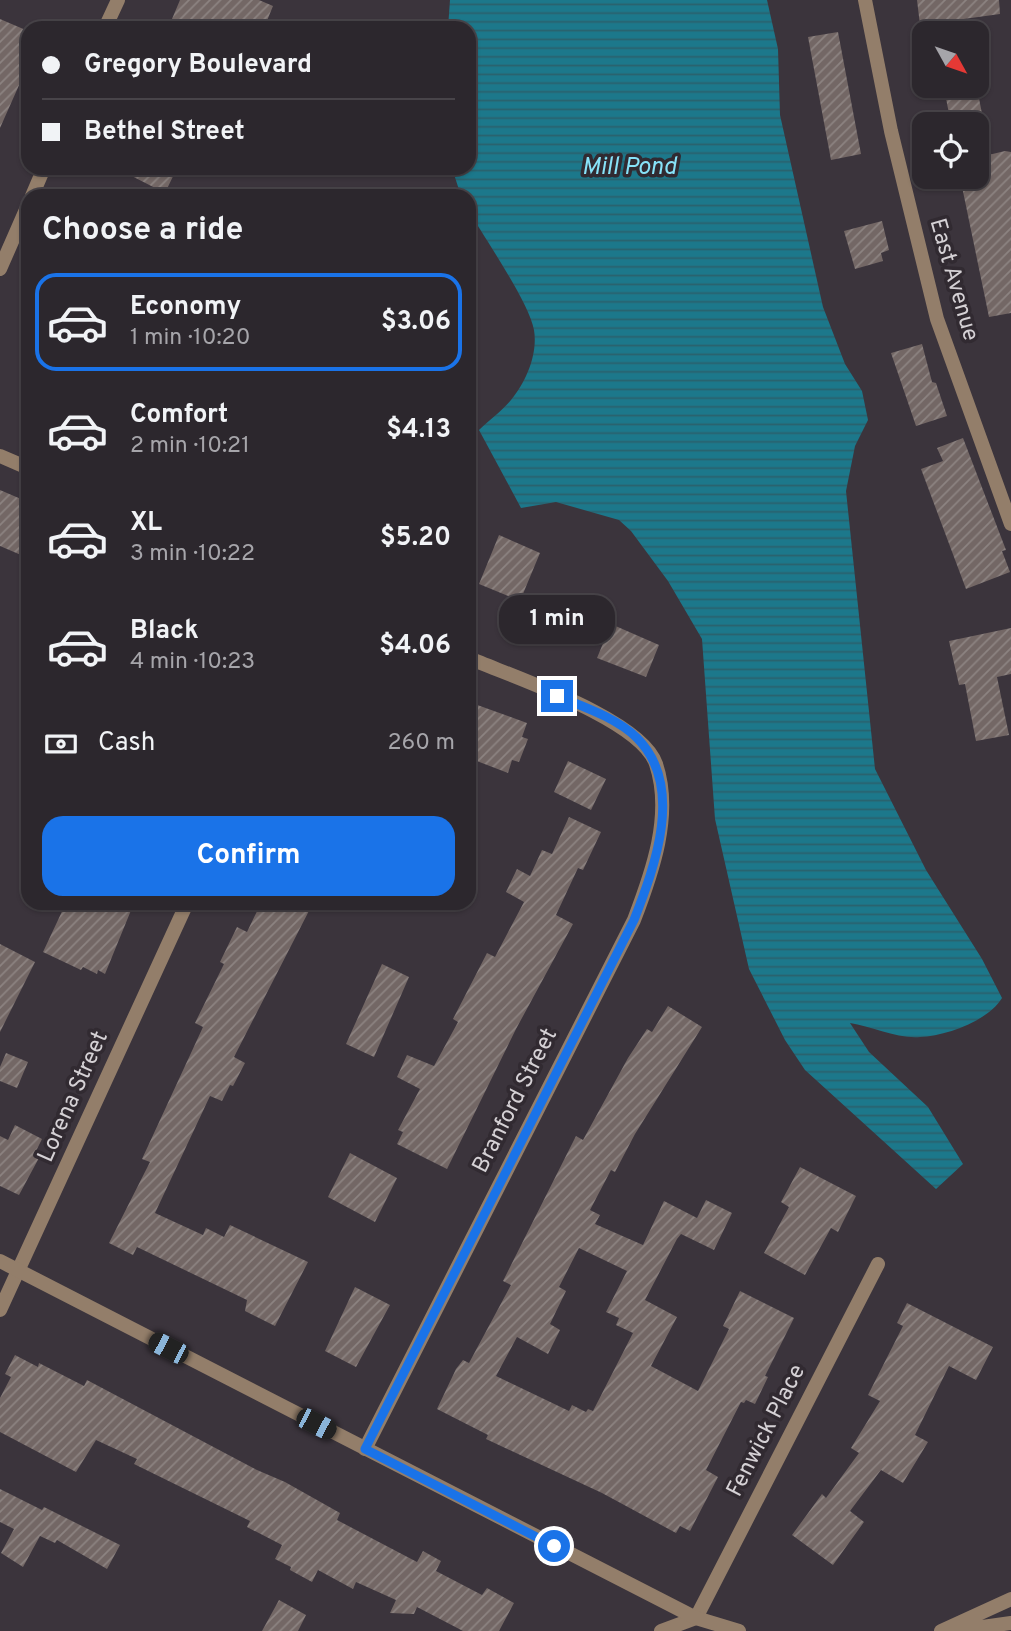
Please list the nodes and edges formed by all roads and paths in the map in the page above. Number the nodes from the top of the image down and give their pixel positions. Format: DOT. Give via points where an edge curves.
graph roads {
  1 [pos="117,0"];
  2 [pos="865,0"];
  3 [pos="108,21"];
  4 [pos="21,221"];
  5 [pos="0,269"];
  6 [pos="0,456"];
  7 [pos="21,465"];
  8 [pos="1011,524"];
  9 [pos="476,661"];
  10 [pos="184,910"];
  11 [pos="0,1261"];
  12 [pos="878,1264"];
  13 [pos="20,1272"];
  14 [pos="0,1310"];
  15 [pos="365,1449"];
  16 [pos="1011,1599"];
  17 [pos="696,1618"];
  18 [pos="1011,1623"];
  19 [pos="661,1631"];
  20 [pos="739,1631"];
  21 [pos="941,1631"];
  22 [pos="952,1631"];
  1 -- 3 [label="street"];
  2 -- 8 [label="street, East Avenue" via="937,319"];
  4 -- 5 [label="street"];
  6 -- 7 [label="street"];
  9 -- 15 [label="street, Branford Street" via="602,715 636,737 656,762 663,796 654,868 634,920"];
  10 -- 13 [label="street, Lorena Street"];
  11 -- 13 [label="street"];
  12 -- 17 [label="street, Fenwick Place"];
  13 -- 14 [label="street, Lorena Street"];
  13 -- 15 [label="street"];
  15 -- 17 [label="street"];
  16 -- 21 [label="street"];
  17 -- 19 [label="street"];
  17 -- 20 [label="street"];
  18 -- 22 [label="street"];
}
